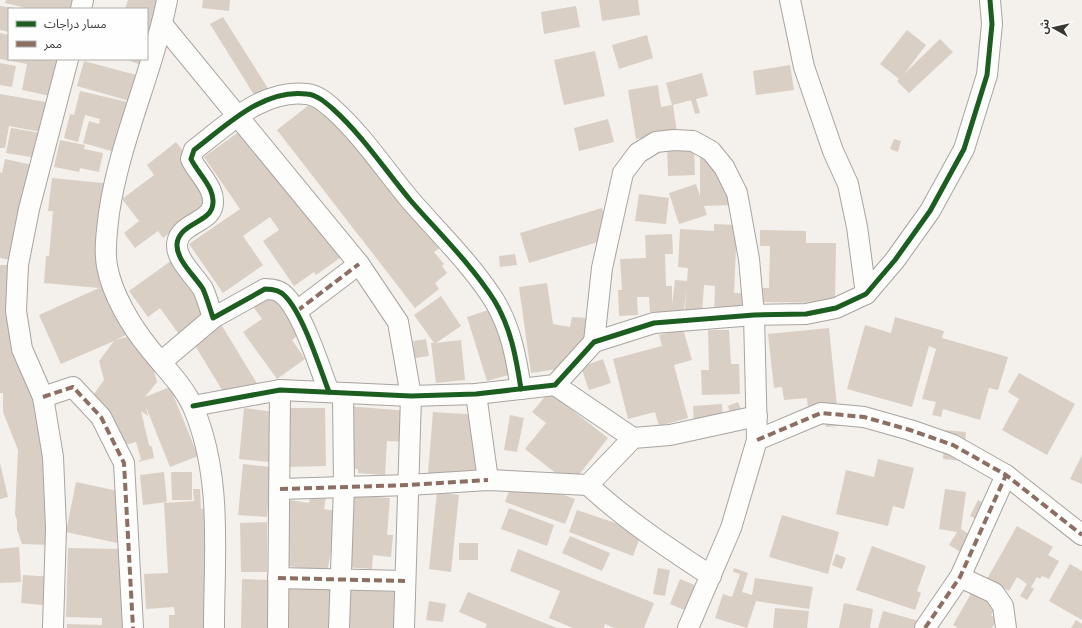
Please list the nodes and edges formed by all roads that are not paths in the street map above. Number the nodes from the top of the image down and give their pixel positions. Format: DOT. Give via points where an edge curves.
graph roads {
  1 [pos="167,0"];
  2 [pos="790,0"];
  3 [pos="990,0"];
  4 [pos="162,24"];
  5 [pos="68,60"];
  6 [pos="239,116"];
  7 [pos="359,264"];
  8 [pos="866,294"];
  9 [pos="297,311"];
  10 [pos="754,315"];
  11 [pos="213,318"];
  12 [pos="594,342"];
  13 [pos="161,362"];
  14 [pos="555,385"];
  15 [pos="521,389"];
  16 [pos="280,390"];
  17 [pos="336,392"];
  18 [pos="476,394"];
  19 [pos="411,396"];
  20 [pos="43,397"];
  21 [pos="193,406"];
  22 [pos="757,416"];
  23 [pos="633,438"];
  24 [pos="757,440"];
  25 [pos="1006,475"];
  26 [pos="488,480"];
  27 [pos="409,485"];
  28 [pos="588,485"];
  29 [pos="344,487"];
  30 [pos="280,489"];
  31 [pos="1082,535"];
  32 [pos="711,576"];
  33 [pos="960,577"];
  34 [pos="278,578"];
  35 [pos="340,579"];
  36 [pos="405,581"];
  37 [pos="53,628"];
  38 [pos="133,628"];
  39 [pos="214,628"];
  40 [pos="278,628"];
  41 [pos="339,628"];
  42 [pos="404,628"];
  43 [pos="688,628"];
  44 [pos="925,628"];
  45 [pos="1006,628"];
  1 -- 4 [label="street"];
  2 -- 8 [label="street" via="804,68 833,151 848,184"];
  3 -- 8 [label="street" via="992,24 986,75 964,149 930,211 895,260"];
  4 -- 6 [label="street"];
  4 -- 13 [label="street" via="130,125 112,193 106,236 106,265 116,297 148,347"];
  5 -- 20 [label="street" via="29,209 18,265 16,311 22,349"];
  6 -- 7 [label="street"];
  6 -- 11 [label="street" via="194,150 191,159 211,190 213,204 211,212 180,233 177,244 179,255 203,290"];
  6 -- 15 [label="street" via="263,100 283,94 307,94 322,99 334,109 466,262 494,300 510,331"];
  7 -- 9 [label="street"];
  7 -- 19 [label="street" via="398,322"];
  8 -- 10 [label="street" via="836,308 806,314"];
  9 -- 11 [label="street" via="284,295 273,289 265,289"];
  9 -- 17 [label="street"];
  10 -- 12 [label="street" via="654,323"];
  10 -- 12 [label="street" via="749,259 737,193 724,167 711,151 693,141 656,142 638,153 623,173 602,268"];
  10 -- 22 [label="street"];
  11 -- 13 [label="street"];
  12 -- 14 [label="street"];
  13 -- 21 [label="street"];
  14 -- 15 [label="street"];
  14 -- 23 [label="street"];
  15 -- 18 [label="street"];
  16 -- 17 [label="street"];
  16 -- 21 [label="street"];
  16 -- 30 [label="street"];
  17 -- 19 [label="street"];
  17 -- 29 [label="street"];
  18 -- 19 [label="street"];
  18 -- 26 [label="street"];
  19 -- 27 [label="street"];
  20 -- 37 [label="street" via="53,457 56,528"];
  20 -- 38 [label="street" via="72,387 101,417 124,463"];
  21 -- 39 [label="street" via="211,466 214,505"];
  22 -- 23 [label="street" via="670,435"];
  22 -- 24 [label="street"];
  23 -- 28 [label="street"];
  24 -- 25 [label="street" via="821,413 864,417 953,446"];
  24 -- 32 [label="street" via="731,528"];
  25 -- 31 [label="street"];
  25 -- 33 [label="street"];
  26 -- 27 [label="street"];
  26 -- 28 [label="street"];
  27 -- 29 [label="street"];
  27 -- 36 [label="street"];
  28 -- 32 [label="street" via="657,542"];
  29 -- 30 [label="street"];
  29 -- 35 [label="street"];
  30 -- 34 [label="street"];
  32 -- 43 [label="street"];
  33 -- 44 [label="street"];
  33 -- 45 [label="street" via="994,594 1004,606"];
  34 -- 35 [label="street"];
  34 -- 40 [label="street"];
  35 -- 36 [label="street"];
  35 -- 41 [label="street"];
  36 -- 42 [label="street"];
}
